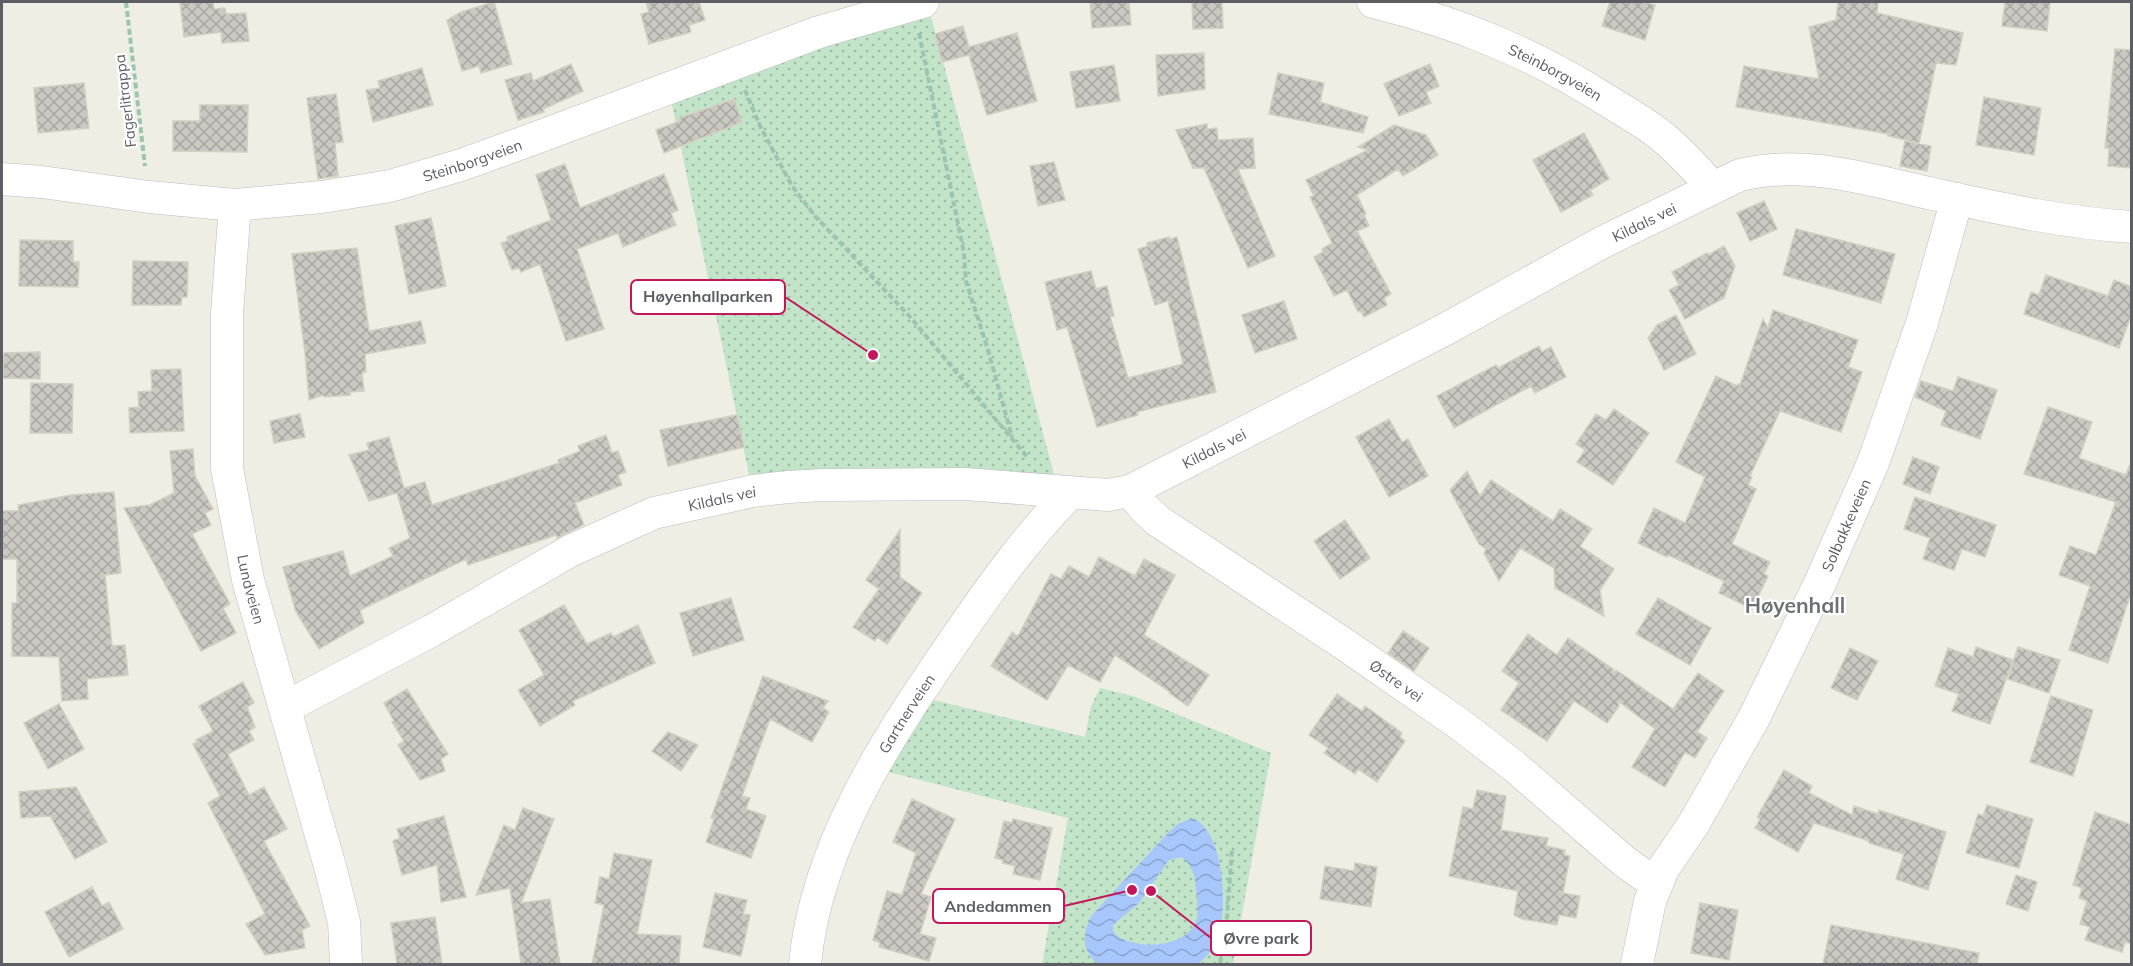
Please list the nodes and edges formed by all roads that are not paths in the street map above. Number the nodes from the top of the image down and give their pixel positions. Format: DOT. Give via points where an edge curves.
graph roads {
  1 [pos="1373,2"];
  2 [pos="918,3"];
  3 [pos="2,179"];
  4 [pos="1713,188"];
  5 [pos="1957,199"];
  6 [pos="235,205"];
  7 [pos="2132,227"];
  8 [pos="1130,491"];
  9 [pos="1070,493"];
  10 [pos="286,707"];
  11 [pos="1656,884"];
  12 [pos="346,964"];
  13 [pos="805,964"];
  14 [pos="1637,964"];
  1 -- 4 [label="street, Steinborgveien" via="1467,29 1563,73 1654,130"];
  2 -- 6 [label="street, Steinborgveien" via="819,32 472,161 390,186"];
  3 -- 6 [label="street, Steinborgveien"];
  4 -- 5 [label="street, Kildals vei" via="1761,170 1813,168"];
  4 -- 8 [label="street, Kildals vei"];
  5 -- 7 [label="street, Kildals vei" via="2049,217"];
  5 -- 11 [label="street, Solbakkeveien" via="1922,324 1873,463 1754,718"];
  6 -- 10 [label="street, Lundveien" via="227,314 227,468 248,580"];
  8 -- 9 [label="street, Kildals vei" via="1108,495"];
  8 -- 11 [label="street, Østre vei" via="1158,521 1467,730"];
  9 -- 10 [label="street, Kildals vei" via="965,484 788,487 654,513 570,551 431,631"];
  9 -- 13 [label="street, Gartnerveien" via="1024,543 975,611 912,702 851,808 823,882"];
  10 -- 12 [label="street, Lundveien" via="344,922"];
  11 -- 14 [label="street, Solbakkeveien"];
}
